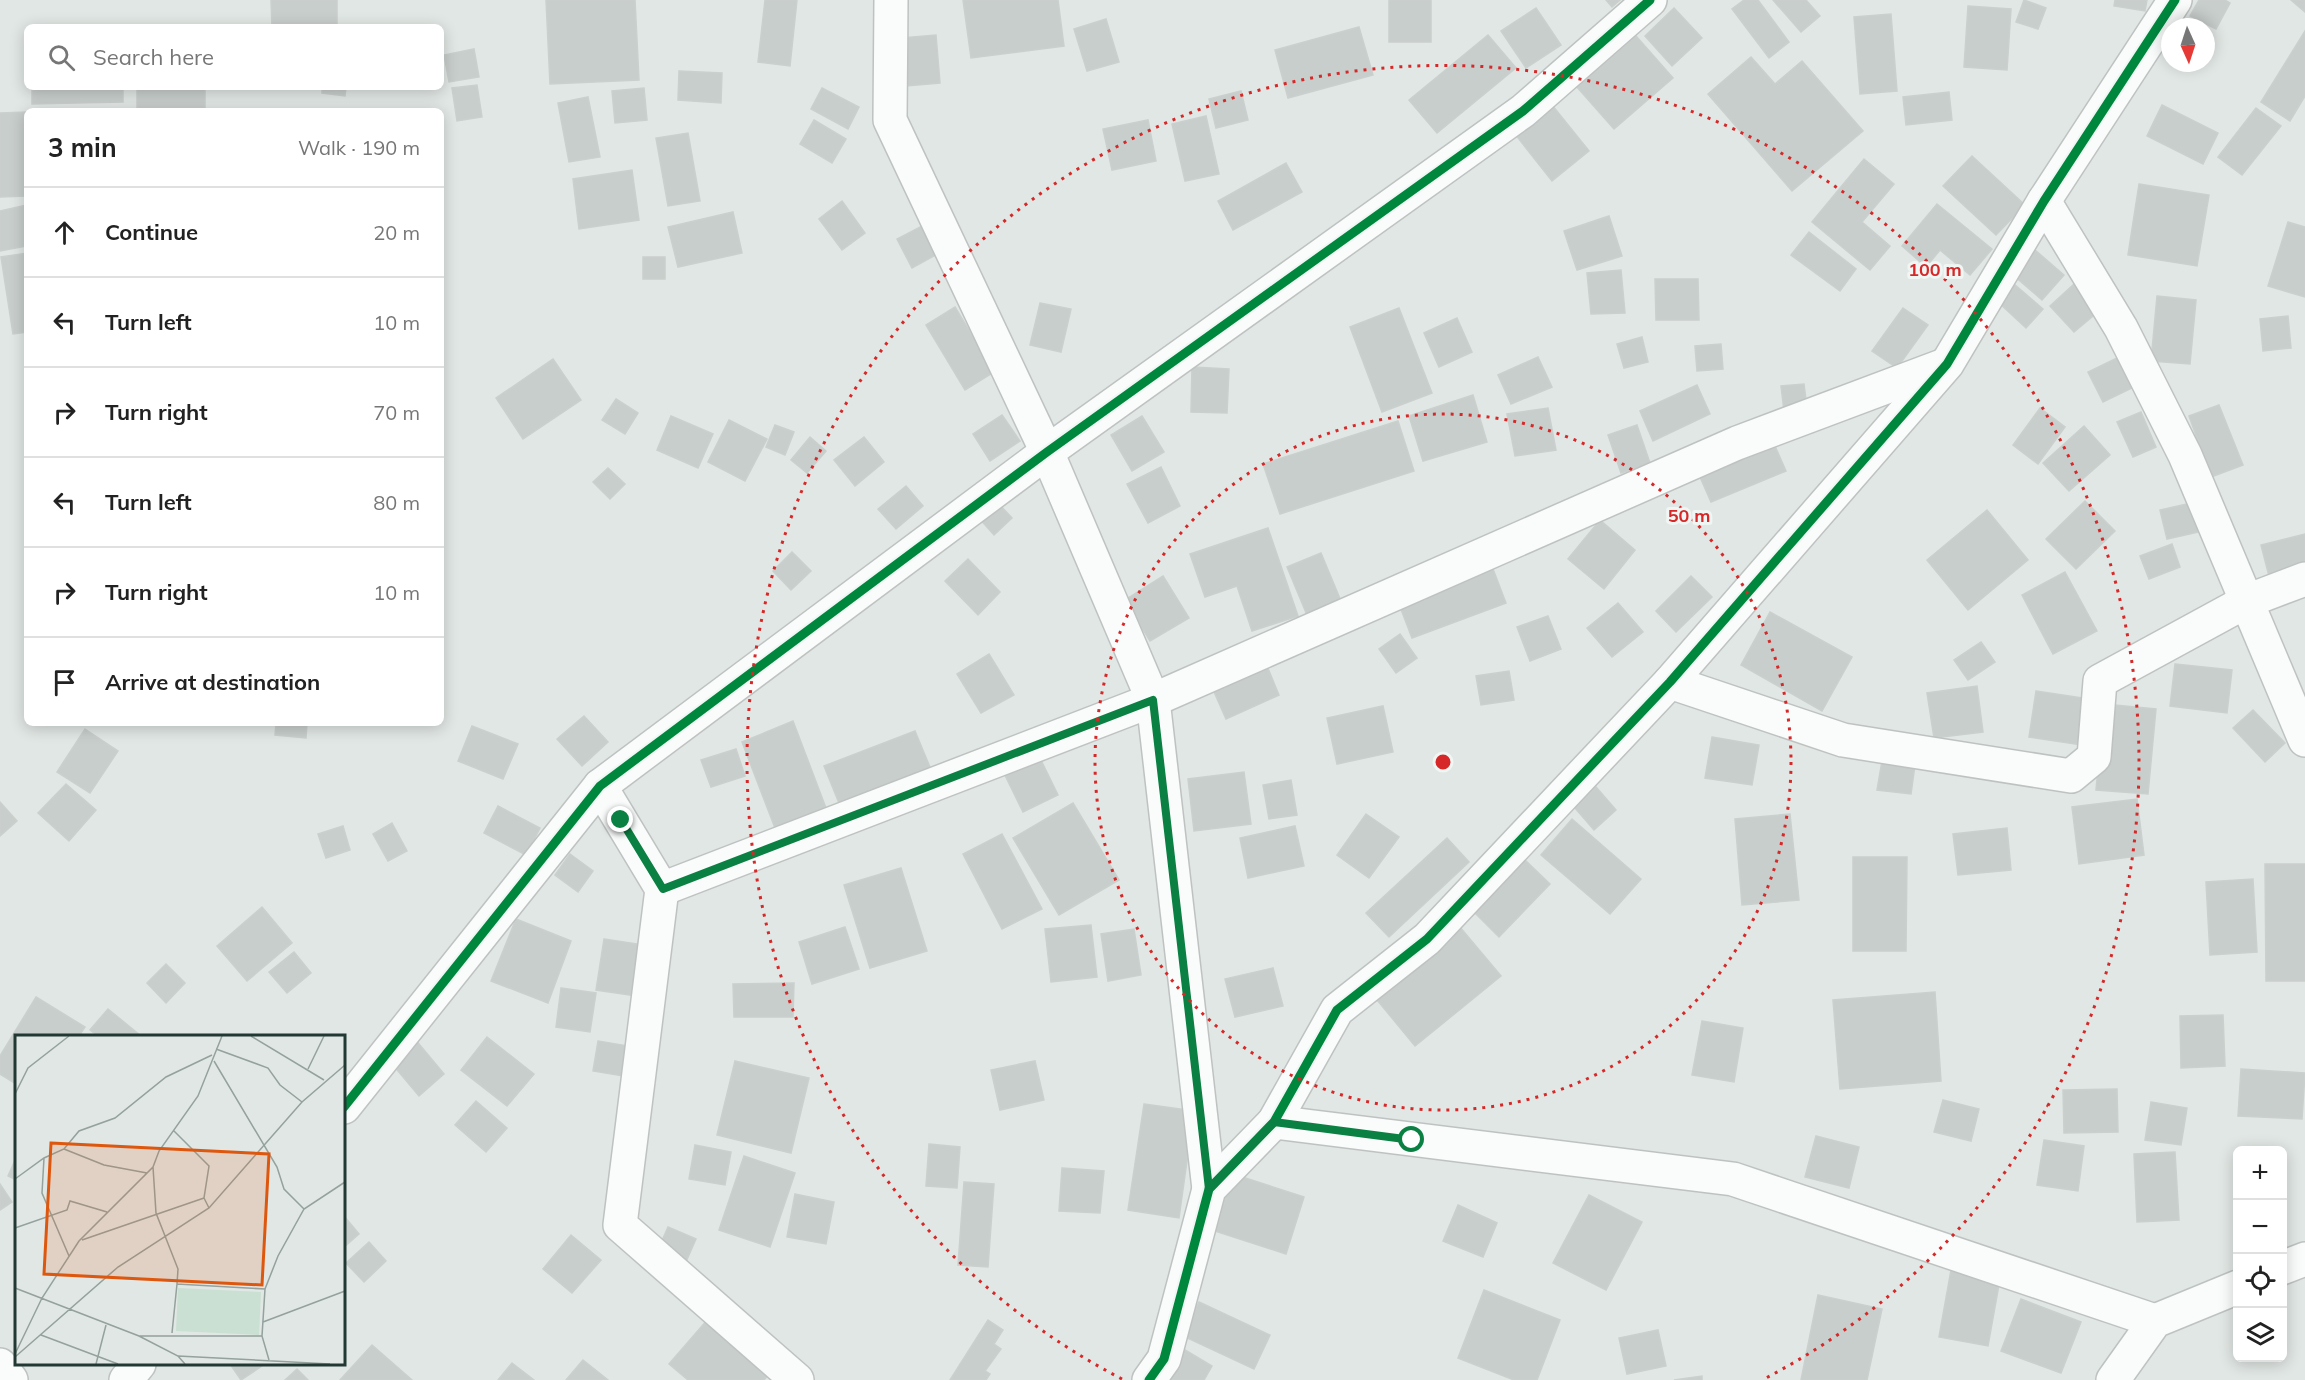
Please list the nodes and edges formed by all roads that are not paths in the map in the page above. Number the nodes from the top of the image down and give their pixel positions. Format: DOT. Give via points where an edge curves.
graph roads {
  1 [pos="891,0"];
  2 [pos="1650,0"];
  3 [pos="2175,0"];
  4 [pos="2044,201"];
  5 [pos="1947,364"];
  6 [pos="1047,452"];
  7 [pos="2305,579"];
  8 [pos="2247,601"];
  9 [pos="1670,682"];
  10 [pos="1153,700"];
  11 [pos="2305,740"];
  12 [pos="600,786"];
  13 [pos="663,889"];
  14 [pos="345,1106"];
  15 [pos="1274,1122"];
  16 [pos="1209,1189"];
  17 [pos="2305,1259"];
  18 [pos="2287,1266"];
  19 [pos="2233,1289"];
  20 [pos="2155,1321"];
  21 [pos="0,1365"];
  22 [pos="138,1365"];
  23 [pos="11,1380"];
  24 [pos="126,1380"];
  25 [pos="797,1380"];
  26 [pos="1149,1380"];
  27 [pos="2113,1380"];
  1 -- 6 [label="street" via="890,120"];
  2 -- 6 [label="street" via="1523,111"];
  3 -- 4 [label="street"];
  4 -- 5 [label="street"];
  4 -- 8 [label="street" via="2121,328 2185,455"];
  5 -- 9 [label="street"];
  5 -- 10 [label="street" via="1737,443"];
  6 -- 10 [label="street"];
  6 -- 12 [label="street"];
  7 -- 8 [label="street"];
  8 -- 9 [label="street" via="2100,681 2094,757 2070,776 1843,740"];
  8 -- 11 [label="street"];
  9 -- 15 [label="street" via="1427,939 1337,1011"];
  10 -- 13 [label="street"];
  10 -- 16 [label="street"];
  12 -- 13 [label="street"];
  12 -- 14 [label="street"];
  13 -- 25 [label="street" via="620,1225"];
  15 -- 16 [label="street"];
  15 -- 20 [label="street" via="1733,1179"];
  16 -- 26 [label="street" via="1164,1359"];
  17 -- 18 [label="street"];
  19 -- 20 [label="street"];
  20 -- 27 [label="street"];
  21 -- 23 [label="street"];
  22 -- 24 [label="street"];
}
